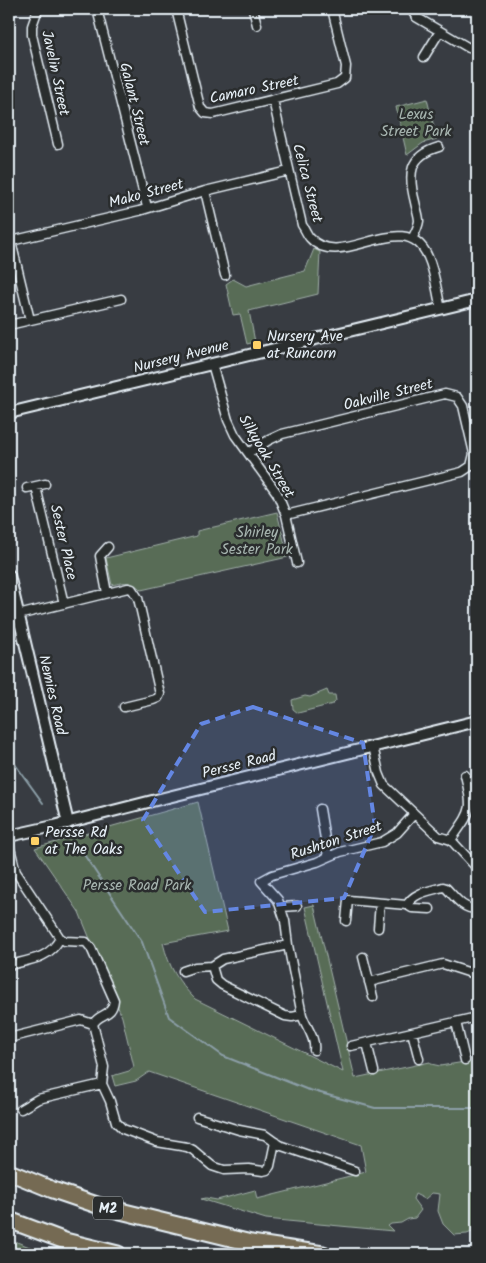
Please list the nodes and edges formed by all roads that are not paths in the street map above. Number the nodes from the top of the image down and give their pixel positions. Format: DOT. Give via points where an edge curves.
graph roads {
  1 [pos="38,9"];
  2 [pos="97,9"];
  3 [pos="176,9"];
  4 [pos="253,9"];
  5 [pos="332,9"];
  6 [pos="411,9"];
  7 [pos="257,24"];
  8 [pos="440,31"];
  9 [pos="477,50"];
  10 [pos="424,57"];
  11 [pos="273,100"];
  12 [pos="58,144"];
  13 [pos="439,147"];
  14 [pos="402,164"];
  15 [pos="412,167"];
  16 [pos="289,171"];
  17 [pos="205,191"];
  18 [pos="147,207"];
  19 [pos="10,237"];
  20 [pos="412,239"];
  21 [pos="225,275"];
  22 [pos="121,299"];
  23 [pos="477,300"];
  24 [pos="441,309"];
  25 [pos="30,320"];
  26 [pos="9,325"];
  27 [pos="212,364"];
  28 [pos="9,413"];
  29 [pos="248,453"];
  30 [pos="45,484"];
  31 [pos="36,487"];
  32 [pos="27,488"];
  33 [pos="286,515"];
  34 [pos="108,547"];
  35 [pos="297,563"];
  36 [pos="9,575"];
  37 [pos="107,593"];
  38 [pos="64,604"];
  39 [pos="18,615"];
  40 [pos="124,708"];
  41 [pos="477,721"];
  42 [pos="373,746"];
  43 [pos="465,776"];
  44 [pos="320,809"];
  45 [pos="414,814"];
  46 [pos="68,823"];
  47 [pos="9,836"];
  48 [pos="451,840"];
  49 [pos="9,844"];
  50 [pos="328,857"];
  51 [pos="477,868"];
  52 [pos="380,903"];
  53 [pos="407,905"];
  54 [pos="297,906"];
  55 [pos="281,908"];
  56 [pos="430,909"];
  57 [pos="477,909"];
  58 [pos="346,921"];
  59 [pos="378,928"];
  60 [pos="60,938"];
  61 [pos="288,945"];
  62 [pos="363,957"];
  63 [pos="9,965"];
  64 [pos="212,966"];
  65 [pos="183,971"];
  66 [pos="477,975"];
  67 [pos="369,982"];
  68 [pos="372,998"];
  69 [pos="302,1015"];
  70 [pos="477,1017"];
  71 [pos="456,1022"];
  72 [pos="93,1024"];
  73 [pos="412,1032"];
  74 [pos="9,1038"];
  75 [pos="367,1043"];
  76 [pos="351,1046"];
  77 [pos="314,1050"];
  78 [pos="419,1059"];
  79 [pos="465,1060"];
  80 [pos="374,1071"];
  81 [pos="102,1084"];
  82 [pos="20,1109"];
  83 [pos="197,1116"];
  84 [pos="276,1142"];
  85 [pos="355,1171"];
  86 [pos="9,1172"];
  87 [pos="9,1220"];
  88 [pos="118,1254"];
  89 [pos="323,1254"];
  1 -- 12 [label="street, Javelin Street" via="32,35"];
  2 -- 18 [label="street, Galant Street"];
  3 -- 11 [label="street, Camaro Street" via="200,107 206,113"];
  4 -- 7 [label="street"];
  5 -- 11 [label="street, Camaro Street" via="346,66 345,78 337,84"];
  6 -- 8 [label="street" via="416,17"];
  8 -- 9 [label="street"];
  8 -- 10 [label="street"];
  11 -- 16 [label="street, Celica Street"];
  13 -- 15 [label="street" via="419,157"];
  14 -- 15 [label="street"];
  15 -- 20 [label="street" via="410,177 419,218"];
  16 -- 17 [label="street, Mako Street"];
  16 -- 20 [label="street, Celica Street" via="302,225 319,245 330,249 389,236"];
  17 -- 18 [label="street, Mako Street"];
  17 -- 21 [label="street"];
  18 -- 19 [label="street, Mako Street"];
  19 -- 25 [label="street"];
  20 -- 24 [label="street" via="428,257"];
  22 -- 25 [label="street"];
  23 -- 24 [label="street, Nursery Avenue"];
  24 -- 27 [label="street, Nursery Avenue"];
  25 -- 26 [label="street"];
  27 -- 28 [label="street, Nursery Avenue"];
  27 -- 29 [label="street, Silkyoak Street" via="228,420"];
  29 -- 33 [label="street, Silkyoak Street" via="277,493"];
  29 -- 33 [label="street, Oakville Street" via="282,434 445,394 457,397 463,406 474,454 471,466 462,472"];
  30 -- 31 [label="street, Sester Place"];
  31 -- 32 [label="street, Sester Place"];
  31 -- 38 [label="street, Sester Place"];
  33 -- 35 [label="street, Silkyoak Street"];
  34 -- 37 [label="street" via="100,556"];
  36 -- 39 [label="street, Nemies Road"];
  37 -- 38 [label="street"];
  37 -- 40 [label="street" via="128,588 135,592 160,694 158,698"];
  38 -- 39 [label="street"];
  39 -- 46 [label="street, Nemies Road"];
  41 -- 42 [label="street, Persse Road"];
  42 -- 45 [label="street" via="384,785"];
  42 -- 46 [label="street, Persse Road"];
  43 -- 48 [label="street" via="471,798 470,808"];
  44 -- 50 [label="street"];
  45 -- 48 [label="street" via="438,836"];
  45 -- 50 [label="street, Rushton Street" via="397,833 382,842"];
  46 -- 47 [label="street, Persse Road"];
  48 -- 51 [label="street"];
  49 -- 60 [label="street" via="16,872"];
  50 -- 55 [label="street, Rushton Street" via="260,882 274,894"];
  52 -- 53 [label="street"];
  52 -- 58 [label="street" via="348,900"];
  52 -- 59 [label="street"];
  53 -- 56 [label="street"];
  53 -- 57 [label="street" via="415,895 443,887 464,907"];
  54 -- 55 [label="street"];
  55 -- 61 [label="street"];
  60 -- 63 [label="street" via="56,948 42,957"];
  60 -- 72 [label="street" via="86,942 114,1000 113,1008"];
  61 -- 64 [label="street" via="223,958"];
  61 -- 69 [label="street"];
  62 -- 67 [label="street"];
  64 -- 65 [label="street"];
  64 -- 69 [label="street" via="216,980 222,985 285,1016"];
  66 -- 67 [label="street" via="443,964"];
  67 -- 68 [label="street"];
  69 -- 77 [label="street" via="315,1044"];
  70 -- 71 [label="street"];
  71 -- 73 [label="street"];
  71 -- 79 [label="street"];
  72 -- 74 [label="street" via="80,1020"];
  72 -- 81 [label="street" via="104,1067"];
  73 -- 75 [label="street"];
  73 -- 78 [label="street"];
  75 -- 76 [label="street"];
  75 -- 80 [label="street"];
  81 -- 82 [label="street" via="38,1099"];
  81 -- 84 [label="street" via="116,1122 122,1129 157,1142 187,1147 218,1168 263,1171 270,1166"];
  83 -- 84 [label="street"];
  84 -- 85 [label="street"];
  86 -- 89 [label="highway, M2" via="100,1206 250,1244"];
  87 -- 88 [label="highway"];
}
